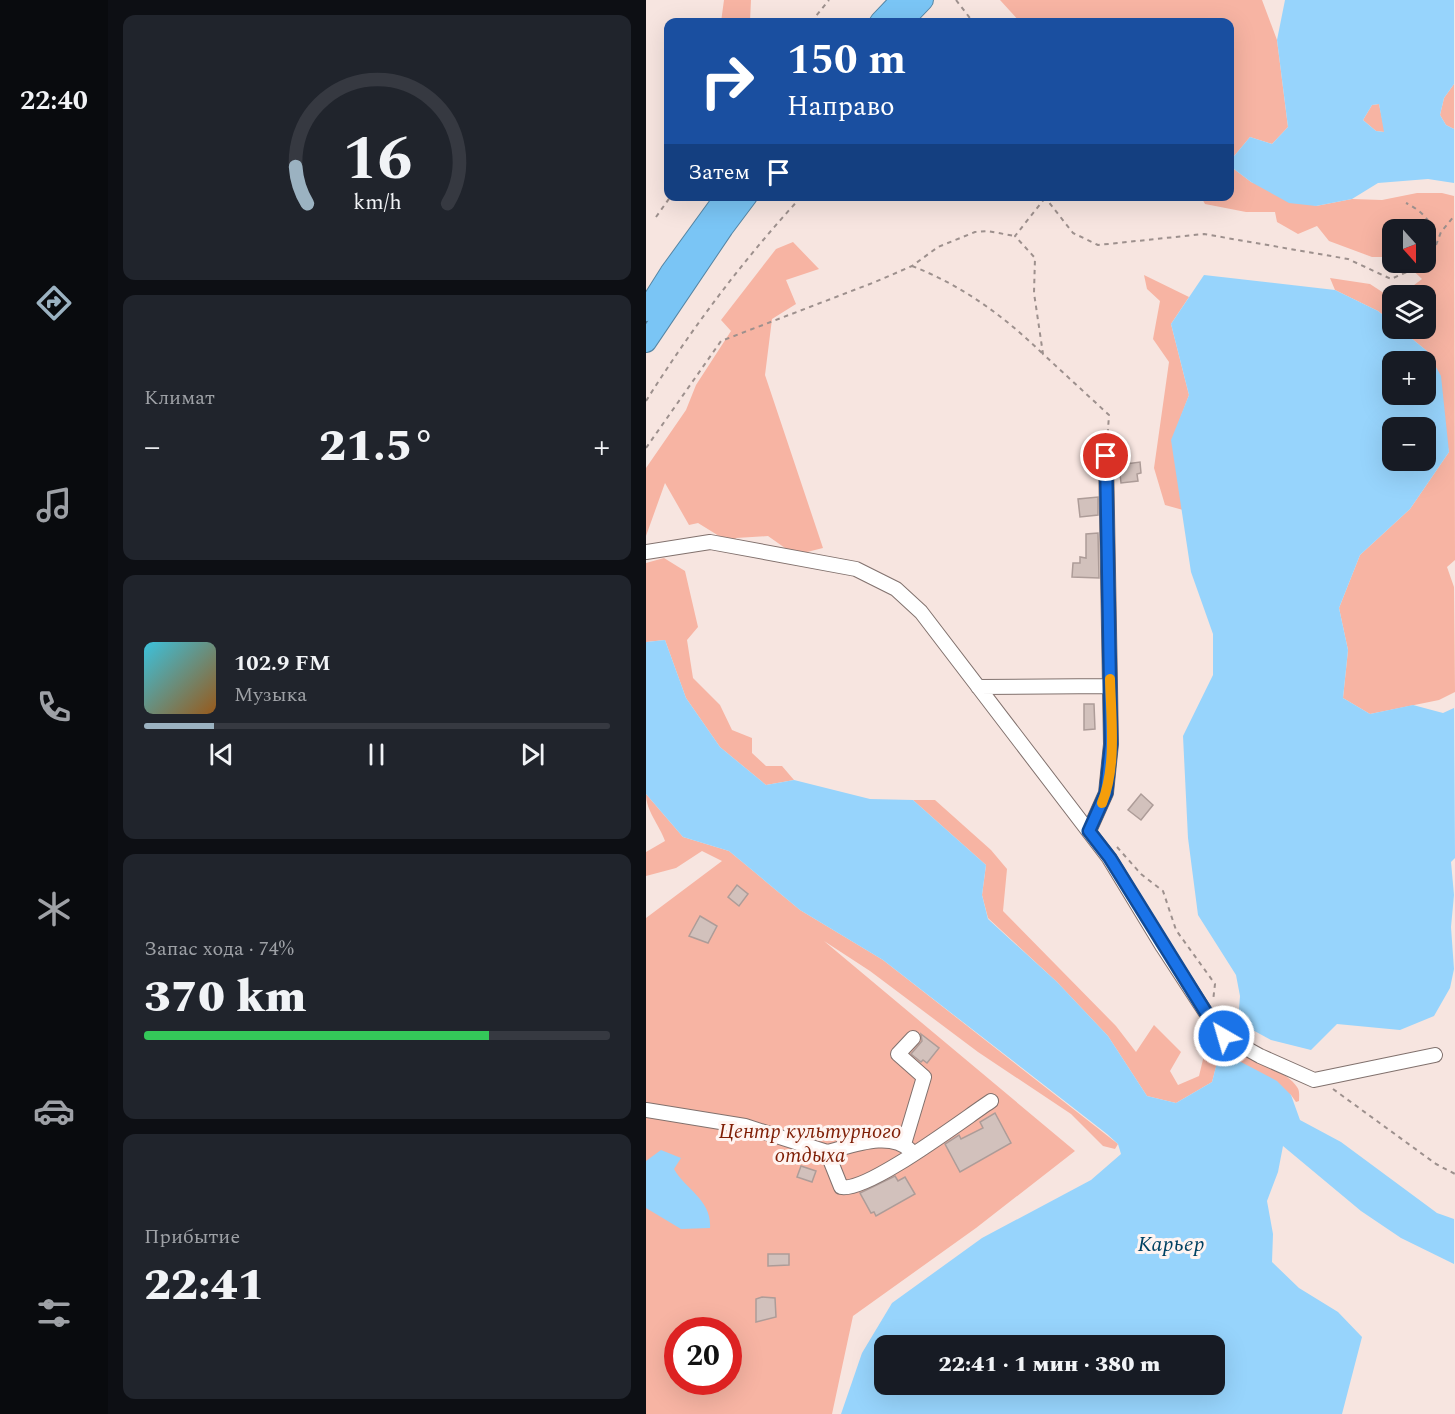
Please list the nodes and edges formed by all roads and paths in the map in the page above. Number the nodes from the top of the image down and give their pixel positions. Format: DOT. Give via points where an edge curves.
graph roads {
  1 [pos="829,0"];
  2 [pos="956,0"];
  3 [pos="913,2"];
  4 [pos="814,18"];
  5 [pos="887,18"];
  6 [pos="904,18"];
  7 [pos="970,18"];
  8 [pos="668,201"];
  9 [pos="722,201"];
  10 [pos="744,201"];
  11 [pos="798,201"];
  12 [pos="1042,201"];
  13 [pos="1048,201"];
  14 [pos="1406,202"];
  15 [pos="1454,215"];
  16 [pos="656,217"];
  17 [pos="1428,219"];
  18 [pos="1015,236"];
  19 [pos="1436,245"];
  20 [pos="912,266"];
  21 [pos="1404,273"];
  22 [pos="646,311"];
  23 [pos="646,342"];
  24 [pos="1043,354"];
  25 [pos="646,401"];
  26 [pos="646,448"];
  27 [pos="1106,456"];
  28 [pos="646,552"];
  29 [pos="1110,686"];
  30 [pos="978,687"];
  31 [pos="1089,831"];
  32 [pos="1115,844"];
  33 [pos="1210,1019"];
  34 [pos="913,1038"];
  35 [pos="1435,1055"];
  36 [pos="1314,1080"];
  37 [pos="991,1101"];
  38 [pos="646,1110"];
  39 [pos="909,1149"];
  40 [pos="828,1152"];
  41 [pos="1454,1174"];
  1 -- 4 [label="path"];
  2 -- 7 [label="path"];
  3 -- 5 [label="highway"];
  3 -- 6 [label="highway"];
  8 -- 16 [label="path"];
  9 -- 22 [label="highway"];
  10 -- 23 [label="highway"];
  11 -- 25 [label="path" via="683,341"];
  12 -- 18 [label="path"];
  13 -- 21 [label="path" via="1074,233 1098,245 1204,234 1348,259 1391,279"];
  14 -- 17 [label="path" via="1424,212"];
  15 -- 19 [label="path"];
  18 -- 20 [label="path" via="975,232 938,246"];
  18 -- 24 [label="path" via="1035,258 1034,293"];
  20 -- 24 [label="path" via="940,277 993,309"];
  20 -- 26 [label="path" via="721,341"];
  24 -- 27 [label="path" via="1109,415"];
  27 -- 29 [label="lane"];
  28 -- 30 [label="lane" via="710,542 856,569 896,589 921,612"];
  29 -- 30 [label="lane"];
  29 -- 31 [label="lane" via="1111,744 1106,793"];
  30 -- 31 [label="lane"];
  31 -- 33 [label="lane" via="1110,858"];
  32 -- 33 [label="path" via="1141,874 1163,891 1176,930 1215,984"];
  33 -- 36 [label="lane" via="1224,1036"];
  34 -- 39 [label="lane" via="898,1054 924,1077"];
  35 -- 36 [label="lane"];
  36 -- 41 [label="path" via="1336,1090"];
  37 -- 39 [label="lane"];
  38 -- 40 [label="lane" via="745,1126"];
  39 -- 40 [label="lane" via="871,1140"];
  39 -- 40 [label="lane" via="859,1186 849,1189 837,1181"];
}
